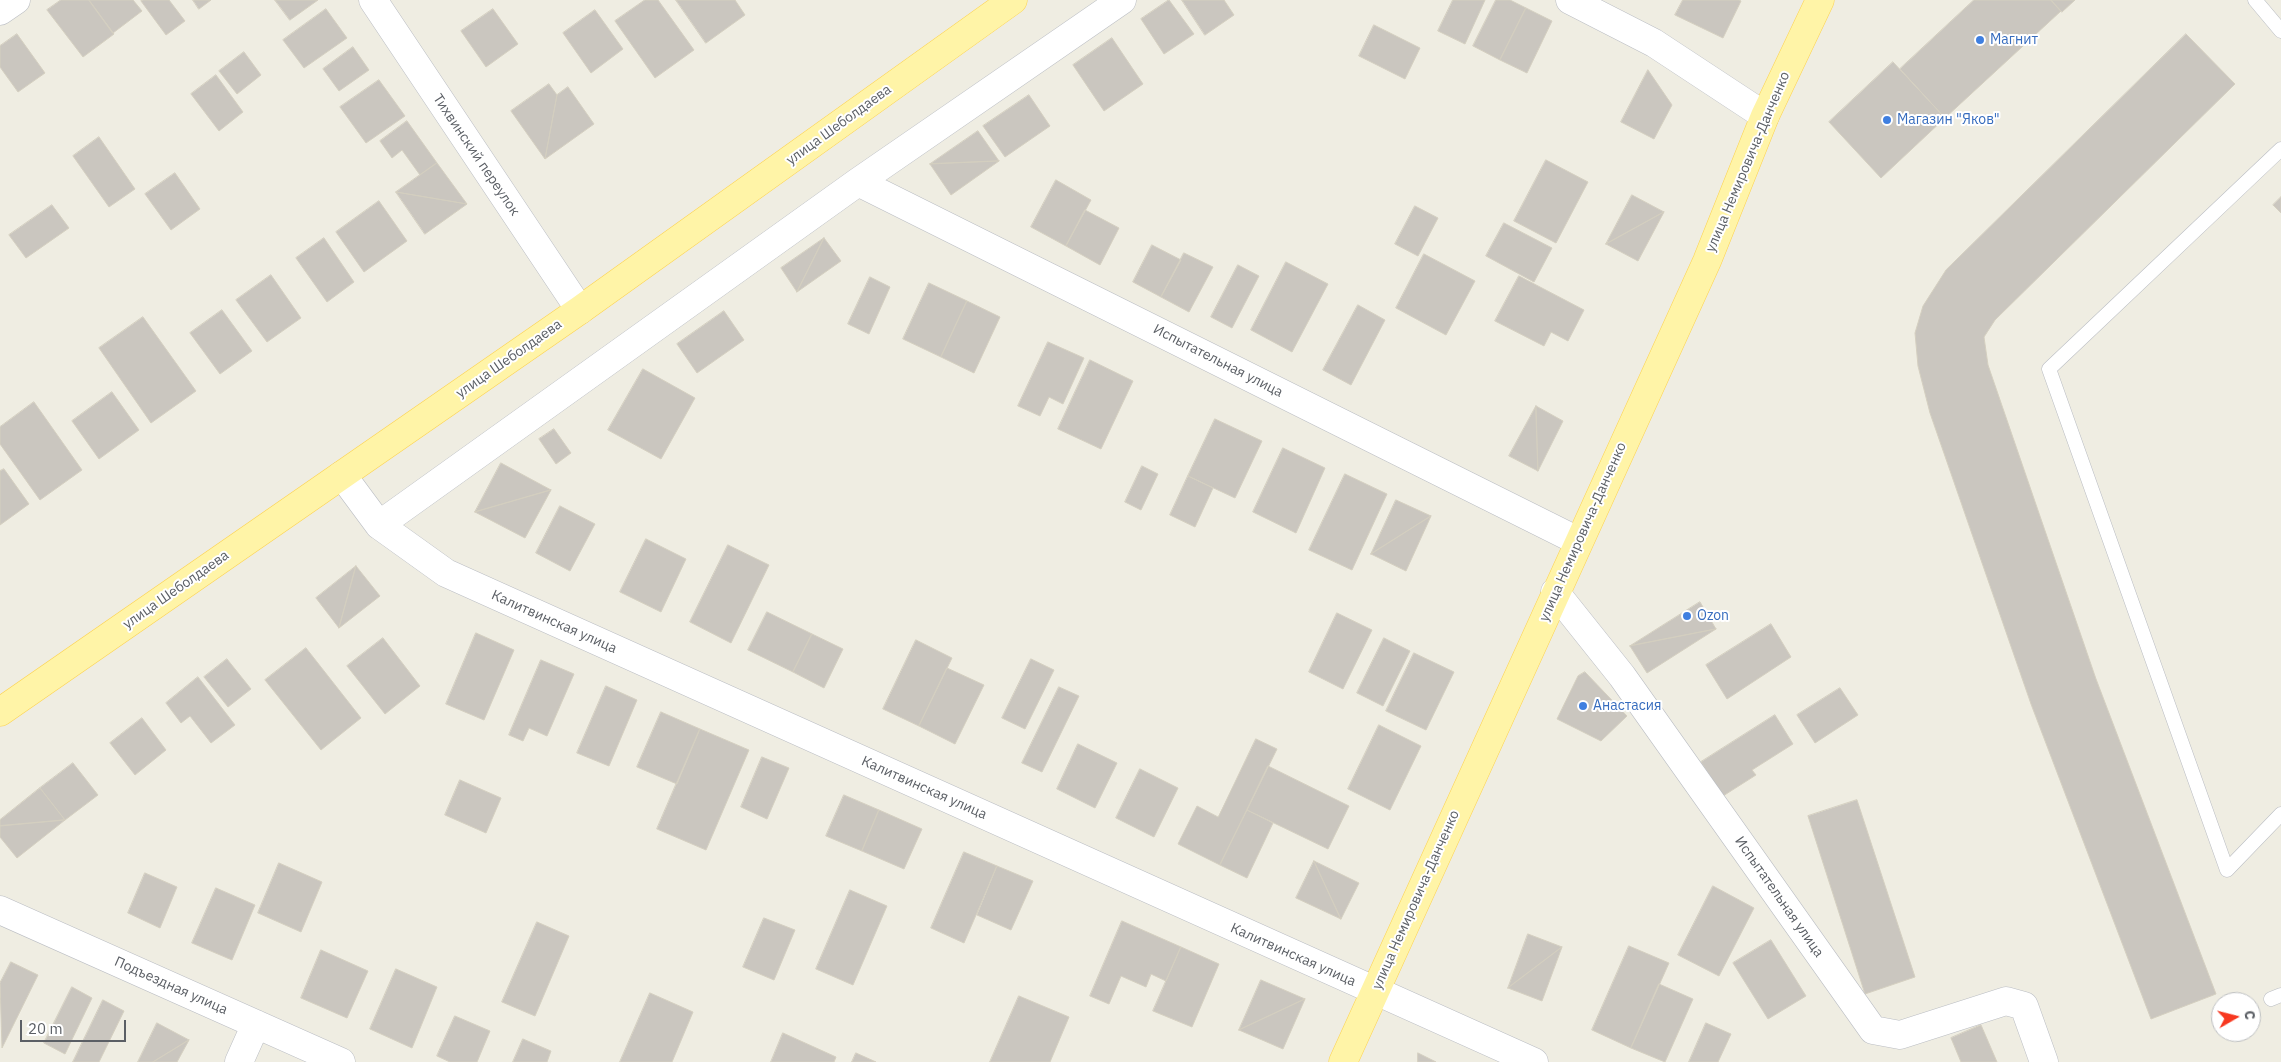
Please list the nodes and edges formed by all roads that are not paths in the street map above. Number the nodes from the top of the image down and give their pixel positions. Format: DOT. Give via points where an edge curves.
graph roads {
  1 [pos="16,0"];
  2 [pos="373,0"];
  3 [pos="1013,0"];
  4 [pos="1122,0"];
  5 [pos="1570,0"];
  6 [pos="1820,0"];
  7 [pos="2255,0"];
  8 [pos="0,11"];
  9 [pos="2281,32"];
  10 [pos="1765,116"];
  11 [pos="2281,149"];
  12 [pos="858,182"];
  13 [pos="580,310"];
  14 [pos="342,475"];
  15 [pos="379,525"];
  16 [pos="1578,541"];
  17 [pos="1555,592"];
  18 [pos="0,712"];
  19 [pos="2281,814"];
  20 [pos="0,910"];
  21 [pos="1374,991"];
  22 [pos="256,1024"];
  23 [pos="239,1062"];
  24 [pos="341,1062"];
  25 [pos="1342,1062"];
  26 [pos="1534,1062"];
  27 [pos="2044,1062"];
  1 -- 8 [label="street"];
  2 -- 13 [label="street, Тихвинский переулок"];
  3 -- 13 [label="main road, улица Шеболдаева"];
  4 -- 12 [label="street"];
  5 -- 10 [label="street" via="1654,43"];
  6 -- 10 [label="main road, улица Немировича-Данченко"];
  7 -- 9 [label="lane"];
  10 -- 16 [label="main road, улица Немировича-Данченко" via="1707,261"];
  11 -- 19 [label="lane" via="2048,369 2227,870"];
  12 -- 15 [label="street"];
  12 -- 16 [label="street, Испытательная улица"];
  13 -- 14 [label="main road, улица Шеболдаева"];
  14 -- 15 [label="street, Калитвинская улица"];
  14 -- 18 [label="main road, улица Шеболдаева"];
  15 -- 21 [label="street, Калитвинская улица" via="446,573"];
  16 -- 17 [label="main road, улица Немировича-Данченко"];
  17 -- 21 [label="main road, улица Немировича-Данченко"];
  17 -- 27 [label="street, Испытательная улица" via="1622,676 1873,1030 1900,1034 2006,1001 2024,1006"];
  20 -- 22 [label="street, Подъездная улица"];
  21 -- 25 [label="main road, улица Немировича-Данченко"];
  21 -- 26 [label="street, Калитвинская улица"];
  22 -- 23 [label="street"];
  22 -- 24 [label="street, Подъездная улица"];
}
